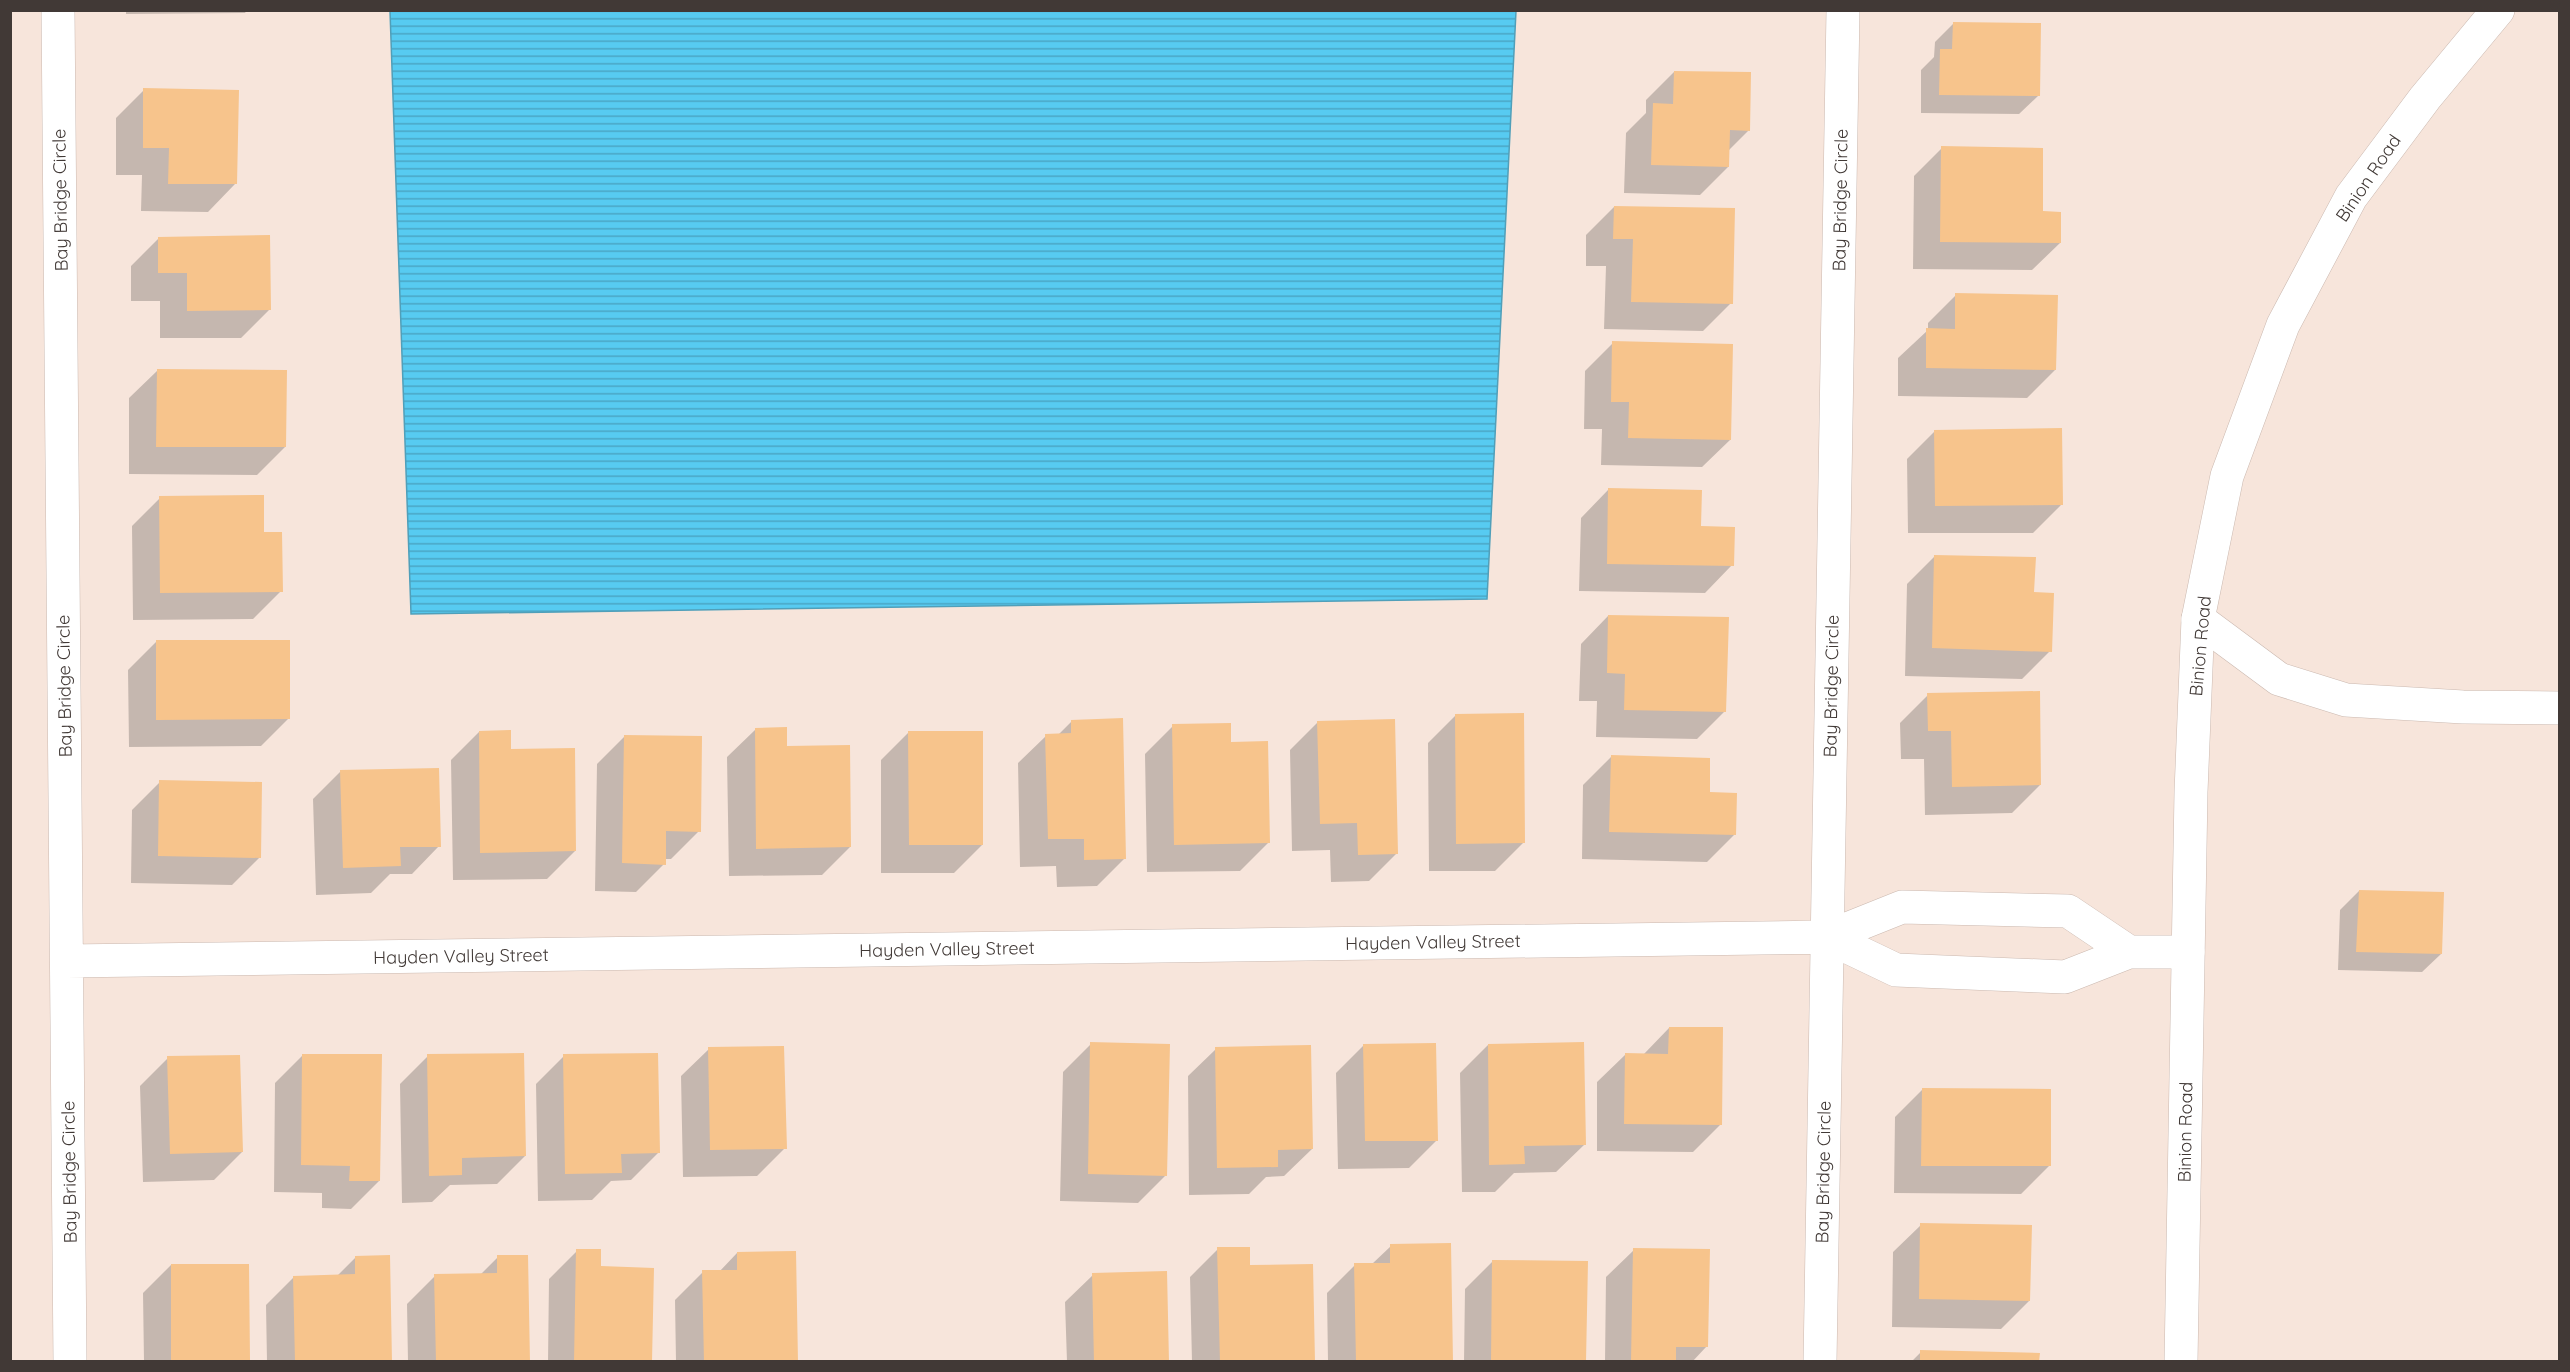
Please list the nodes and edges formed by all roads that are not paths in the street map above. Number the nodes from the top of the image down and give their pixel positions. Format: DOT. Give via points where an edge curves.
graph roads {
  1 [pos="58,10"];
  2 [pos="1843,10"];
  3 [pos="2498,10"];
  4 [pos="2198,619"];
  5 [pos="2559,708"];
  6 [pos="1827,937"];
  7 [pos="2188,951"];
  8 [pos="2129,952"];
  9 [pos="67,961"];
  10 [pos="70,1362"];
  11 [pos="1820,1362"];
  12 [pos="2181,1362"];
  1 -- 9 [label="street, Bay Bridge Circle"];
  2 -- 6 [label="street, Bay Bridge Circle"];
  3 -- 4 [label="street, Binion Road" via="2425,98 2351,197 2283,325 2227,476"];
  4 -- 5 [label="street" via="2279,679 2346,700"];
  4 -- 7 [label="street, Binion Road"];
  6 -- 8 [label="street, Hayden Valley Street" via="1896,970 2065,977"];
  6 -- 8 [label="street, Hayden Valley Street" via="1902,907 2067,911"];
  6 -- 9 [label="street, Hayden Valley Street"];
  6 -- 11 [label="street, Bay Bridge Circle"];
  7 -- 8 [label="street, Hayden Valley Street"];
  7 -- 12 [label="street, Binion Road"];
  9 -- 10 [label="street, Bay Bridge Circle"];
}
